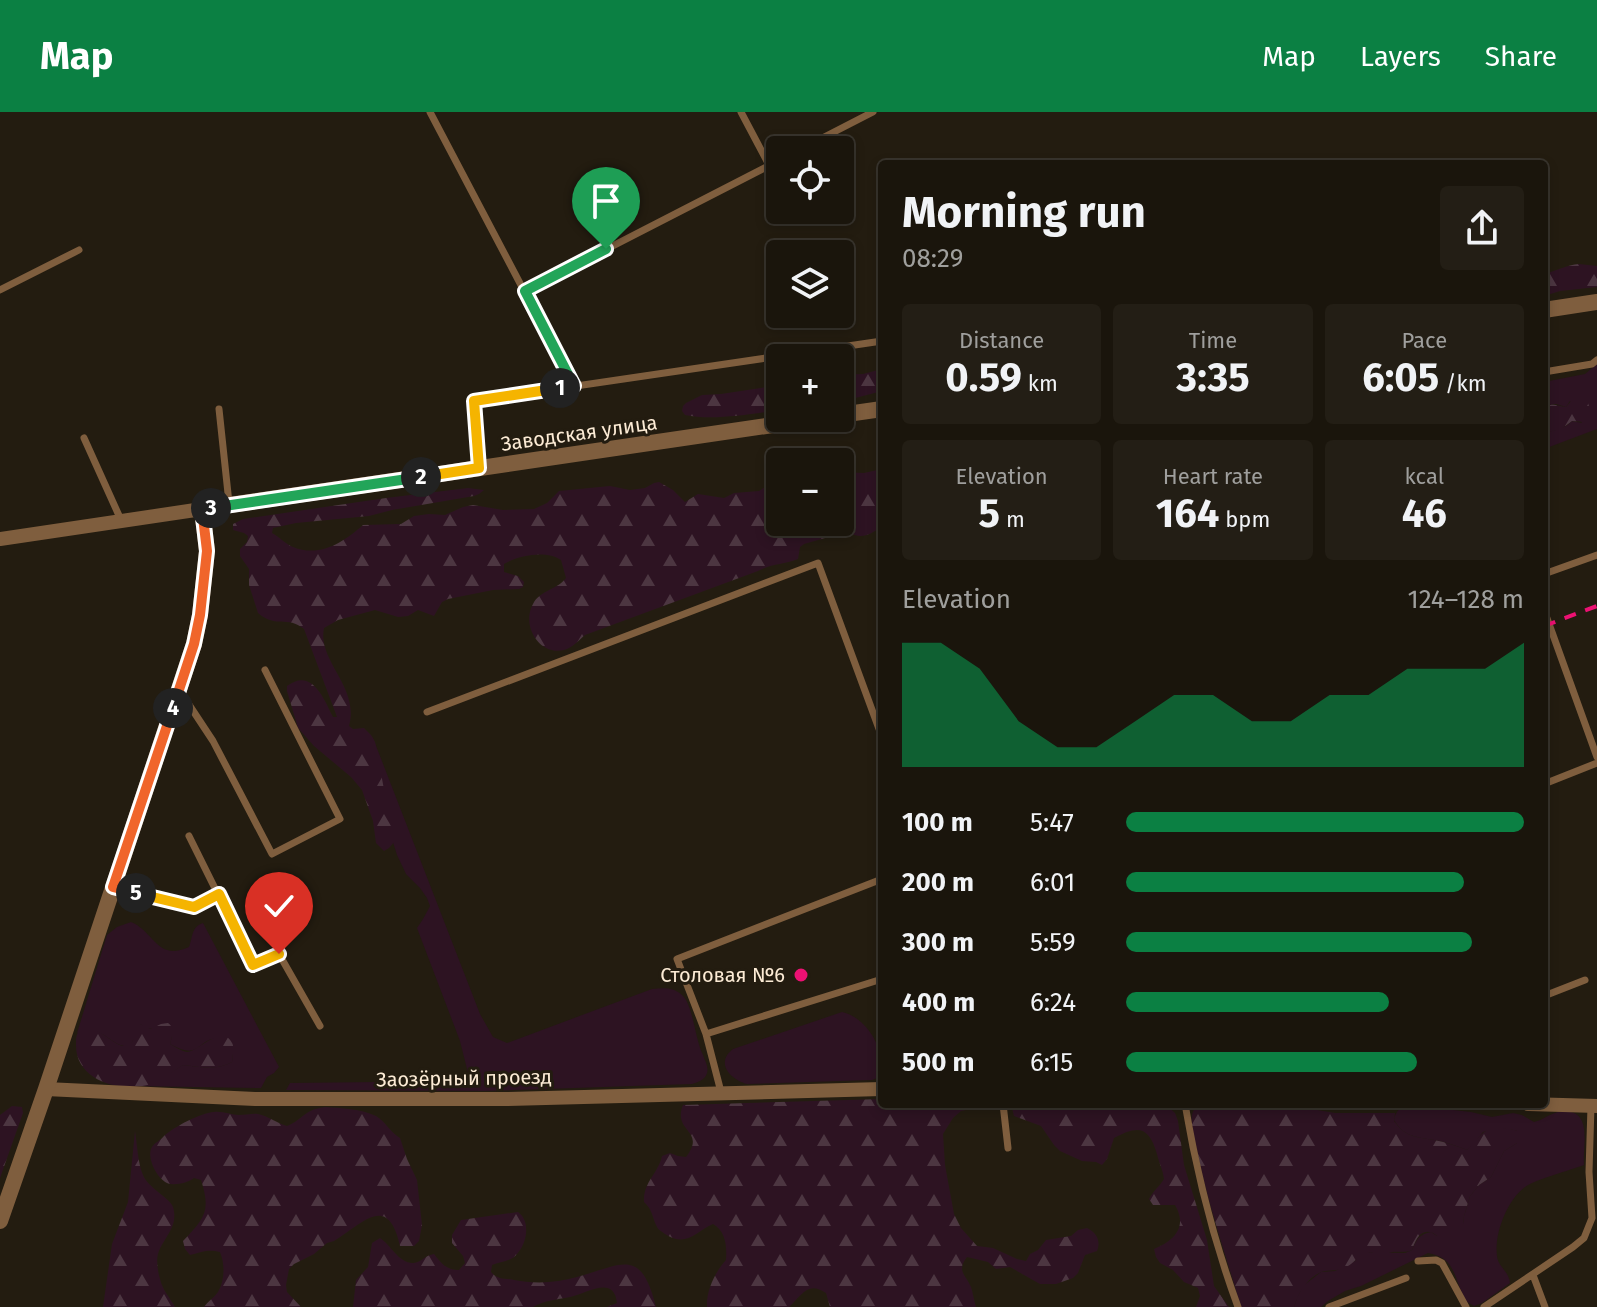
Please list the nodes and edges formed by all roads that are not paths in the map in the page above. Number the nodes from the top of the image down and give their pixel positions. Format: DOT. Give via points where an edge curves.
graph roads {
  1 [pos="430,112"];
  2 [pos="741,112"];
  3 [pos="873,112"];
  4 [pos="826,136"];
  5 [pos="766,159"];
  6 [pos="766,167"];
  7 [pos="79,250"];
  8 [pos="0,290"];
  9 [pos="525,291"];
  10 [pos="1597,302"];
  11 [pos="1548,309"];
  12 [pos="878,342"];
  13 [pos="1597,360"];
  14 [pos="1548,371"];
  15 [pos="574,386"];
  16 [pos="219,409"];
  17 [pos="878,410"];
  18 [pos="854,413"];
  19 [pos="766,426"];
  20 [pos="84,438"];
  21 [pos="479,468"];
  22 [pos="229,505"];
  23 [pos="202,509"];
  24 [pos="122,521"];
  25 [pos="0,539"];
  26 [pos="1597,555"];
  27 [pos="1548,573"];
  28 [pos="1548,621"];
  29 [pos="265,670"];
  30 [pos="179,689"];
  31 [pos="427,712"];
  32 [pos="878,726"];
  33 [pos="1597,760"];
  34 [pos="1548,782"];
  35 [pos="189,836"];
  36 [pos="878,881"];
  37 [pos="113,887"];
  38 [pos="219,894"];
  39 [pos="878,980"];
  40 [pos="1585,980"];
  41 [pos="1548,994"];
  42 [pos="320,1026"];
  43 [pos="706,1034"];
  44 [pos="46,1089"];
  45 [pos="878,1089"];
  46 [pos="721,1092"];
  47 [pos="1548,1105"];
  48 [pos="1594,1106"];
  49 [pos="1003,1108"];
  50 [pos="1186,1108"];
  51 [pos="1008,1148"];
  52 [pos="0,1221"];
  53 [pos="1418,1261"];
  54 [pos="1533,1275"];
  55 [pos="1406,1278"];
  56 [pos="1238,1307"];
  57 [pos="1329,1307"];
  58 [pos="1466,1307"];
  59 [pos="1484,1307"];
  60 [pos="1545,1307"];
  1 -- 9 [label="lane"];
  2 -- 5 [label="lane"];
  3 -- 4 [label="lane"];
  6 -- 9 [label="lane"];
  7 -- 8 [label="lane"];
  9 -- 15 [label="lane"];
  10 -- 11 [label="street"];
  12 -- 15 [label="lane"];
  13 -- 14 [label="lane"];
  15 -- 21 [label="lane" via="474,401"];
  16 -- 22 [label="lane"];
  17 -- 18 [label="street"];
  19 -- 21 [label="street, Заводская улица"];
  20 -- 24 [label="lane"];
  21 -- 22 [label="street, Заводская улица"];
  22 -- 23 [label="street, Заводская улица"];
  23 -- 24 [label="street"];
  23 -- 30 [label="street" via="207,551 200,615"];
  24 -- 25 [label="street"];
  26 -- 27 [label="lane"];
  28 -- 33 [label="lane"];
  29 -- 30 [label="lane" via="340,819 272,854 213,741"];
  30 -- 37 [label="street"];
  31 -- 32 [label="lane" via="818,563"];
  33 -- 34 [label="lane"];
  35 -- 38 [label="lane"];
  36 -- 43 [label="lane" via="677,959"];
  37 -- 38 [label="lane" via="194,907"];
  37 -- 44 [label="street"];
  38 -- 42 [label="lane" via="253,965 279,954"];
  39 -- 43 [label="lane"];
  40 -- 41 [label="lane"];
  43 -- 46 [label="lane"];
  44 -- 46 [label="street, Заозёрный проезд" via="255,1099"];
  44 -- 52 [label="street"];
  45 -- 46 [label="street, Заозёрный проезд"];
  47 -- 48 [label="street"];
  48 -- 54 [label="lane" via="1589,1229"];
  49 -- 51 [label="lane"];
  50 -- 56 [label="lane" via="1197,1172"];
  53 -- 58 [label="lane" via="1442,1263"];
  54 -- 59 [label="lane"];
  54 -- 60 [label="lane"];
  55 -- 57 [label="lane"];
}
